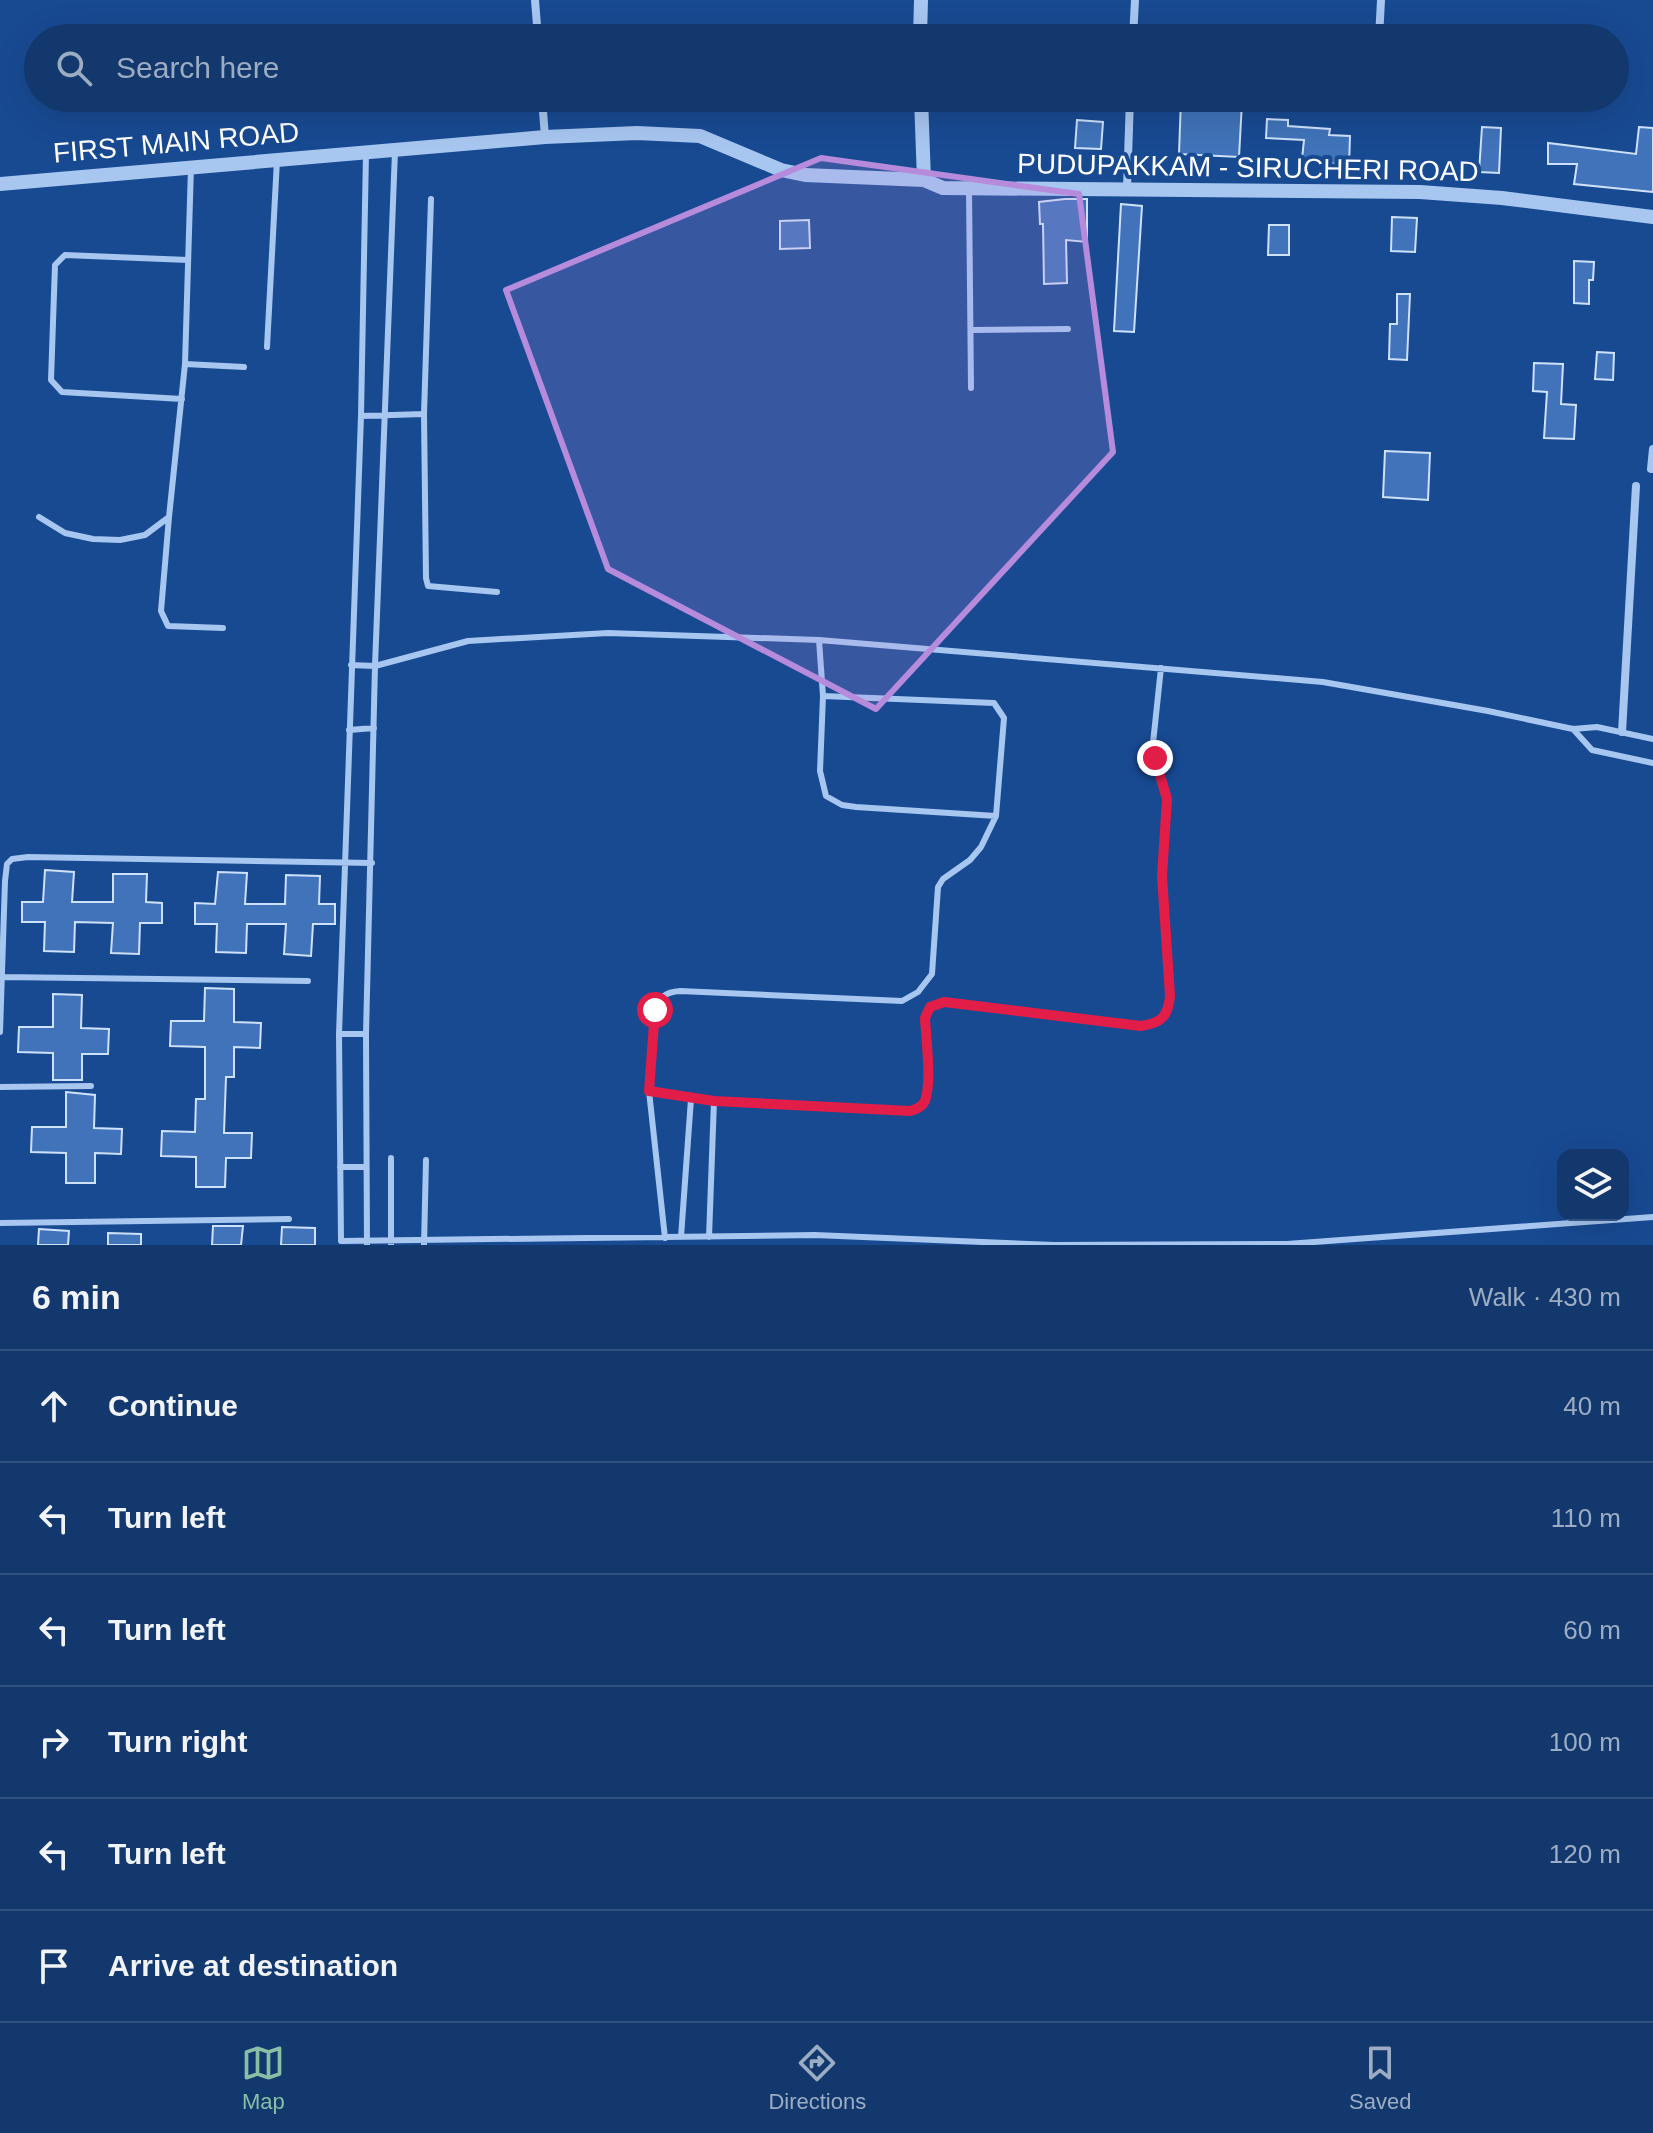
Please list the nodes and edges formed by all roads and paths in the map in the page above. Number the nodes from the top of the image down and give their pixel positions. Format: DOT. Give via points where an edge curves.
graph roads {
  1 [pos="535,0"];
  2 [pos="921,0"];
  3 [pos="1135,0"];
  4 [pos="1381,0"];
  5 [pos="537,24"];
  6 [pos="920,24"];
  7 [pos="1134,24"];
  8 [pos="1380,24"];
  9 [pos="543,112"];
  10 [pos="922,112"];
  11 [pos="1130,112"];
  12 [pos="545,137"];
  13 [pos="366,151"];
  14 [pos="395,151"];
  15 [pos="277,160"];
  16 [pos="191,167"];
  17 [pos="924,180"];
  18 [pos="0,184"];
  19 [pos="969,188"];
  20 [pos="1127,188"];
  21 [pos="431,199"];
  22 [pos="1653,217"];
  23 [pos="188,260"];
  24 [pos="1068,329"];
  25 [pos="972,330"];
  26 [pos="267,347"];
  27 [pos="185,364"];
  28 [pos="244,367"];
  29 [pos="971,388"];
  30 [pos="182,399"];
  31 [pos="424,414"];
  32 [pos="361,416"];
  33 [pos="387,416"];
  34 [pos="1653,449"];
  35 [pos="1651,469"];
  36 [pos="1636,486"];
  37 [pos="39,517"];
  38 [pos="169,517"];
  39 [pos="497,592"];
  40 [pos="223,628"];
  41 [pos="819,640"];
  42 [pos="351,665"];
  43 [pos="375,666"];
  44 [pos="1161,668"];
  45 [pos="823,696"];
  46 [pos="374,728"];
  47 [pos="1573,729"];
  48 [pos="349,730"];
  49 [pos="1622,732"];
  50 [pos="1653,739"];
  51 [pos="1653,763"];
  52 [pos="996,816"];
  53 [pos="345,863"];
  54 [pos="372,863"];
  55 [pos="2,977"];
  56 [pos="308,981"];
  57 [pos="0,1032"];
  58 [pos="339,1034"];
  59 [pos="366,1034"];
  60 [pos="91,1086"];
  61 [pos="0,1087"];
  62 [pos="649,1091"];
  63 [pos="691,1099"];
  64 [pos="714,1101"];
  65 [pos="391,1158"];
  66 [pos="426,1160"];
  67 [pos="340,1167"];
  68 [pos="366,1167"];
  69 [pos="1653,1217"];
  70 [pos="289,1219"];
  71 [pos="0,1223"];
  72 [pos="842,1236"];
  73 [pos="681,1237"];
  74 [pos="709,1237"];
  75 [pos="665,1238"];
  76 [pos="391,1242"];
  77 [pos="424,1242"];
  78 [pos="341,1243"];
  79 [pos="367,1243"];
  80 [pos="840,1245"];
  1 -- 5 [label="street"];
  2 -- 6 [label="street"];
  3 -- 7 [label="street"];
  4 -- 8 [label="street"];
  9 -- 12 [label="street"];
  10 -- 17 [label="street"];
  11 -- 20 [label="street"];
  12 -- 14 [label="street, FIRST MAIN ROAD"];
  12 -- 17 [label="street, FIRST MAIN ROAD" via="681,134 722,143 805,175"];
  13 -- 14 [label="street, FIRST MAIN ROAD"];
  13 -- 15 [label="street, FIRST MAIN ROAD"];
  13 -- 32 [label="lane"];
  14 -- 33 [label="lane"];
  15 -- 16 [label="street, FIRST MAIN ROAD"];
  15 -- 26 [label="lane"];
  16 -- 18 [label="street, FIRST MAIN ROAD"];
  16 -- 23 [label="lane"];
  17 -- 19 [label="street, PUDUPAKKAM - SIRUCHERI ROAD" via="943,188"];
  19 -- 20 [label="street, PUDUPAKKAM - SIRUCHERI ROAD"];
  19 -- 25 [label="lane"];
  20 -- 22 [label="street, PUDUPAKKAM - SIRUCHERI ROAD" via="1469,195"];
  21 -- 31 [label="lane"];
  23 -- 27 [label="lane"];
  23 -- 30 [label="lane" via="65,255 55,265 51,380 62,392"];
  24 -- 25 [label="lane"];
  25 -- 29 [label="lane"];
  27 -- 28 [label="lane"];
  27 -- 30 [label="lane"];
  30 -- 38 [label="lane"];
  31 -- 33 [label="lane"];
  31 -- 39 [label="lane" via="428,586"];
  32 -- 33 [label="lane"];
  32 -- 42 [label="lane"];
  33 -- 43 [label="lane"];
  34 -- 35 [label="street"];
  36 -- 49 [label="street"];
  37 -- 38 [label="lane" via="65,533 120,540 145,535"];
  38 -- 40 [label="lane" via="161,611 168,626"];
  41 -- 43 [label="lane" via="608,633 468,641"];
  41 -- 44 [label="lane"];
  41 -- 45 [label="lane"];
  42 -- 43 [label="lane"];
  42 -- 48 [label="lane"];
  43 -- 46 [label="lane"];
  44 -- 47 [label="lane" via="1323,682"];
  44 -- 64 [label="lane" via="1153,743 1167,799 1162,876 1170,996 1164,1019 1141,1026 944,1002 930,1007 925,1018 927,1090 918,1109"];
  45 -- 52 [label="lane" via="820,771 826,796 833,801"];
  45 -- 52 [label="lane" via="994,703 1004,718"];
  46 -- 48 [label="lane"];
  46 -- 54 [label="lane"];
  47 -- 49 [label="lane"];
  47 -- 51 [label="lane" via="1592,750"];
  48 -- 53 [label="lane"];
  49 -- 50 [label="lane"];
  52 -- 62 [label="lane" via="976,853 938,887 932,974 918,992 902,1001 671,992 655,1010"];
  53 -- 54 [label="lane"];
  53 -- 55 [label="lane" via="12,859 5,881"];
  53 -- 58 [label="lane"];
  54 -- 59 [label="lane"];
  55 -- 56 [label="lane"];
  55 -- 57 [label="lane"];
  58 -- 59 [label="lane"];
  58 -- 67 [label="lane"];
  59 -- 68 [label="lane"];
  60 -- 61 [label="lane"];
  62 -- 63 [label="lane"];
  62 -- 75 [label="lane"];
  63 -- 64 [label="lane"];
  63 -- 73 [label="lane"];
  64 -- 74 [label="lane"];
  65 -- 76 [label="lane"];
  66 -- 77 [label="lane"];
  67 -- 68 [label="lane"];
  67 -- 78 [label="lane"];
  68 -- 79 [label="lane"];
  69 -- 72 [label="lane" via="1287,1244 1054,1245"];
  70 -- 71 [label="lane"];
  72 -- 74 [label="lane"];
  72 -- 80 [label="lane"];
  73 -- 74 [label="lane"];
  73 -- 75 [label="lane"];
  75 -- 77 [label="lane"];
  76 -- 77 [label="lane"];
  76 -- 79 [label="lane"];
  78 -- 79 [label="lane"];
}
